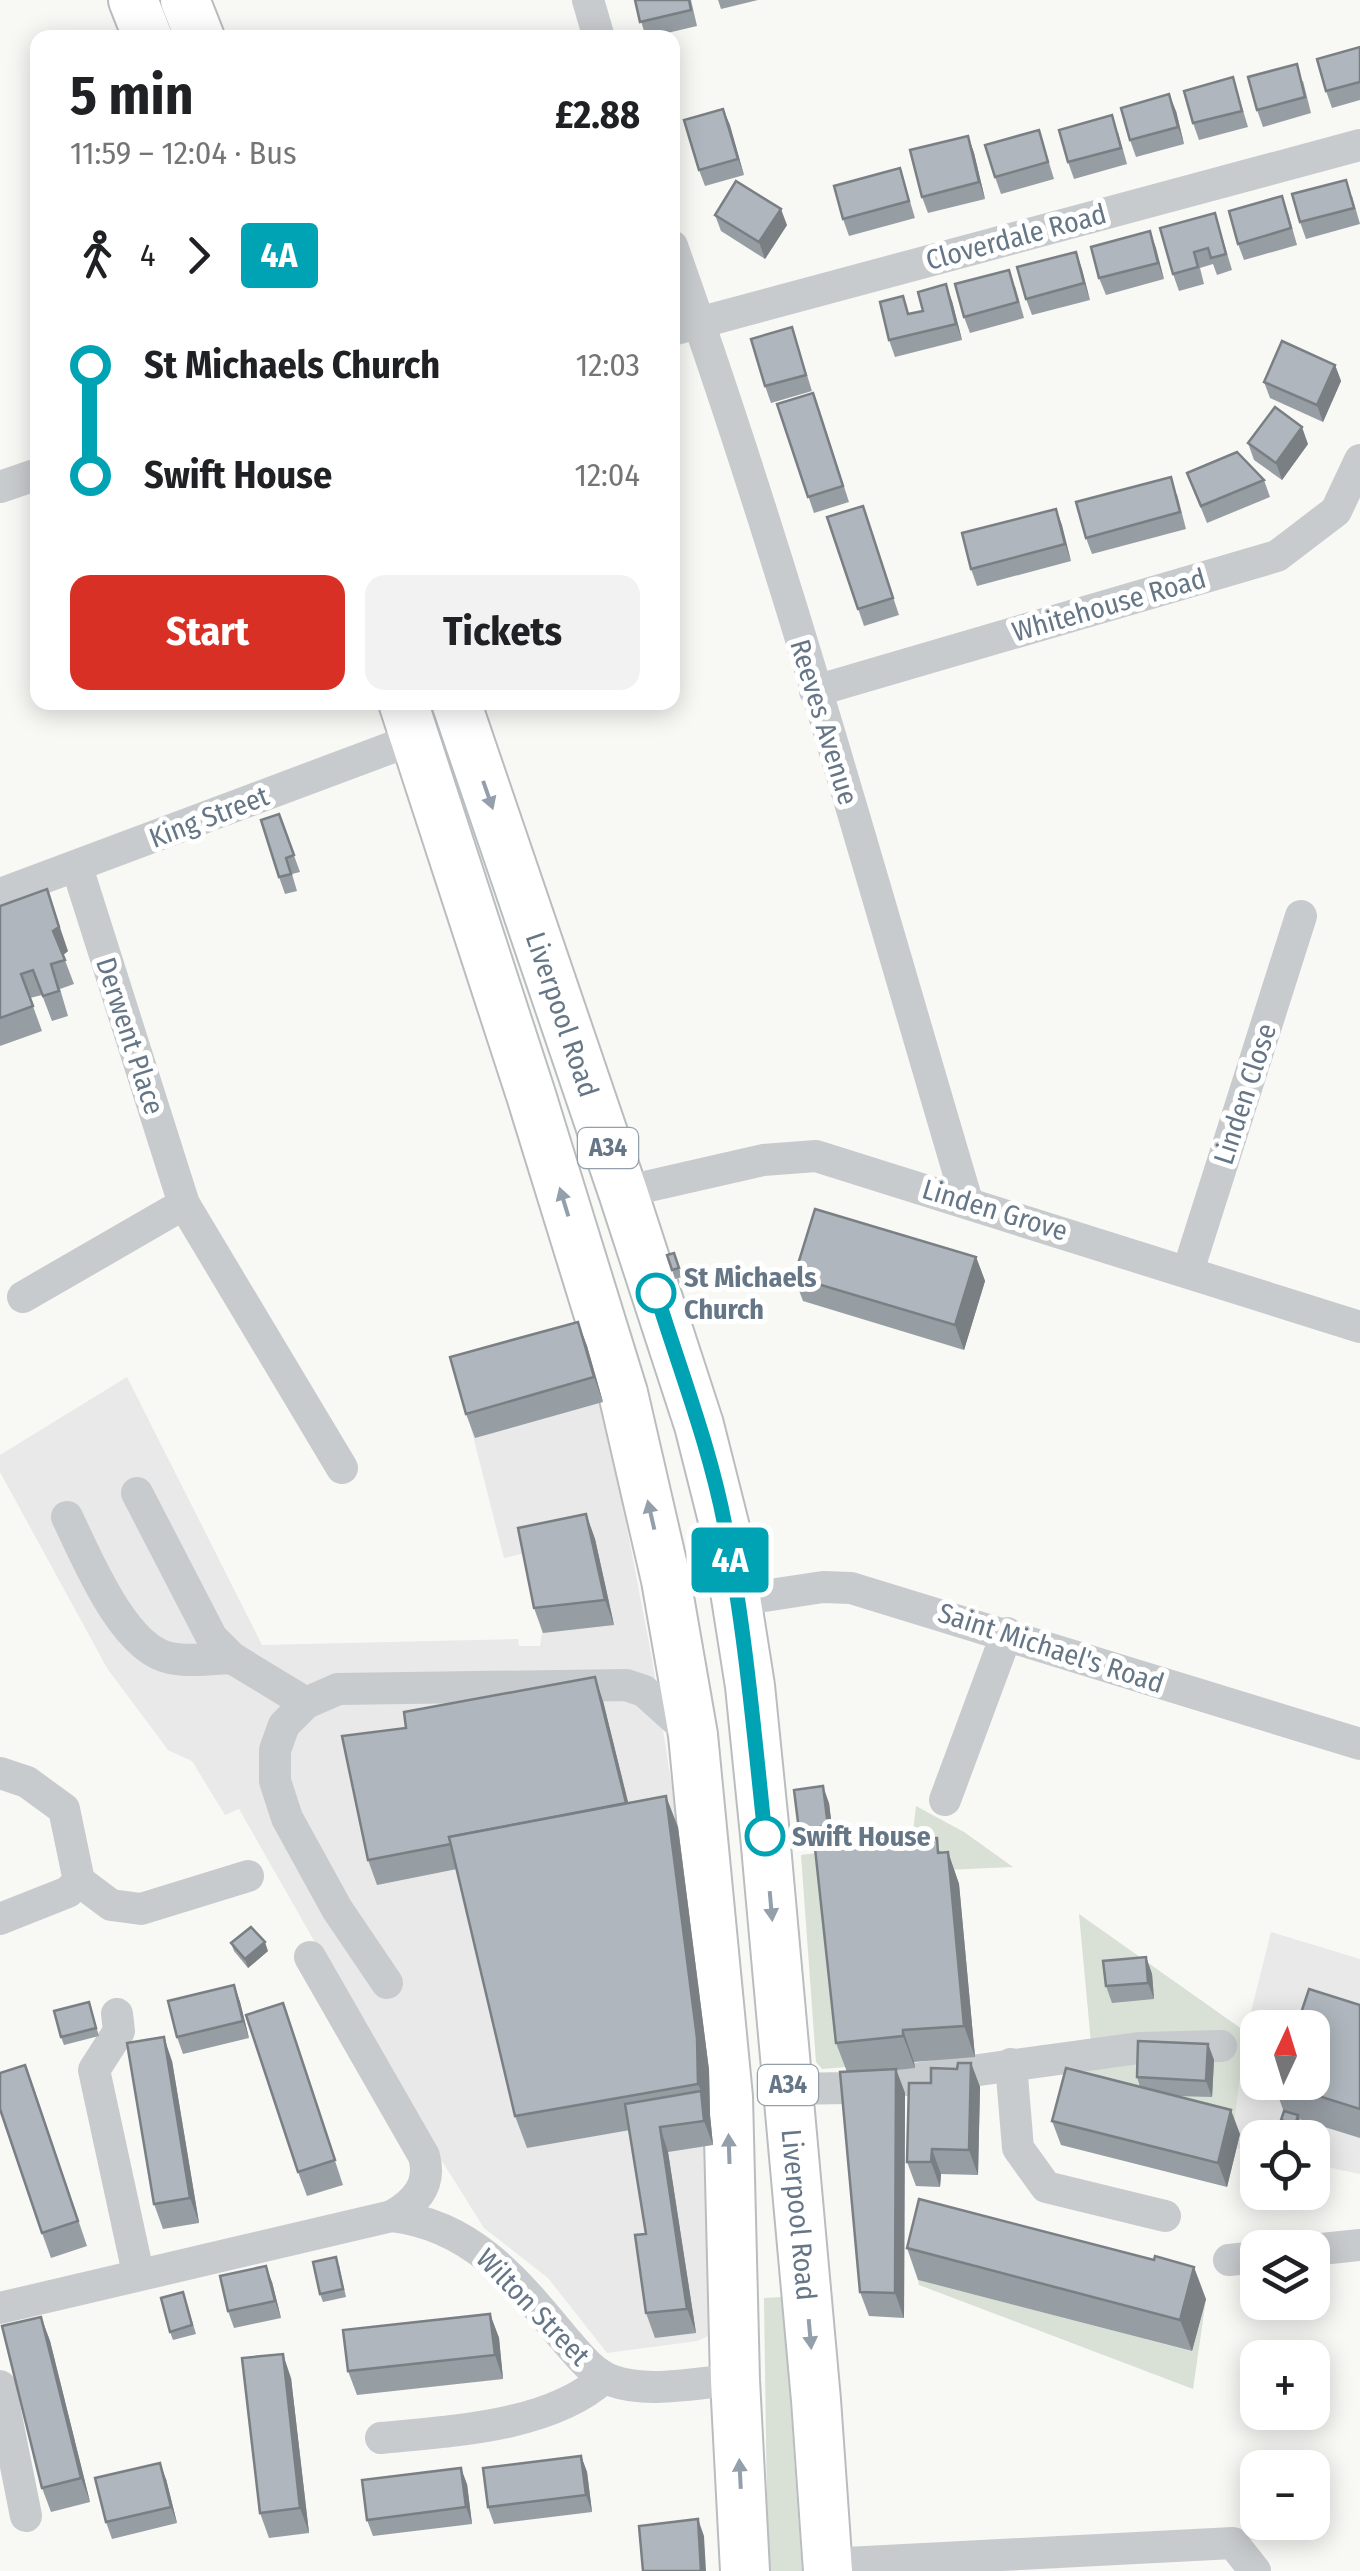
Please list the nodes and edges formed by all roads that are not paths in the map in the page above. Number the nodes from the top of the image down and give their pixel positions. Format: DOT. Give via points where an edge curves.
graph roads {
  1 [pos="133,0"];
  2 [pos="185,0"];
  3 [pos="588,0"];
  4 [pos="145,30"];
  5 [pos="197,30"];
  6 [pos="596,30"];
  7 [pos="1360,145"];
  8 [pos="680,292"];
  9 [pos="686,326"];
  10 [pos="1360,460"];
  11 [pos="30,477"];
  12 [pos="0,487"];
  13 [pos="1348,520"];
  14 [pos="815,692"];
  15 [pos="459,710"];
  16 [pos="410,720"];
  17 [pos="76,867"];
  18 [pos="0,894"];
  19 [pos="1301,916"];
  20 [pos="624,1192"];
  21 [pos="967,1201"];
  22 [pos="184,1204"];
  23 [pos="1188,1271"];
  24 [pos="23,1297"];
  25 [pos="1360,1326"];
  26 [pos="342,1468"];
  27 [pos="137,1493"];
  28 [pos="66,1517"];
  29 [pos="701,1596"];
  30 [pos="1007,1633"];
  31 [pos="232,1658"];
  32 [pos="306,1703"];
  33 [pos="693,1735"];
  34 [pos="1360,1744"];
  35 [pos="0,1773"];
  36 [pos="945,1800"];
  37 [pos="248,1876"];
  38 [pos="79,1881"];
  39 [pos="0,1919"];
  40 [pos="713,1920"];
  41 [pos="310,1957"];
  42 [pos="386,1983"];
  43 [pos="117,2014"];
  44 [pos="1221,2046"];
  45 [pos="1011,2064"];
  46 [pos="789,2090"];
  47 [pos="392,2216"];
  48 [pos="1165,2216"];
  49 [pos="1360,2245"];
  50 [pos="1330,2248"];
  51 [pos="138,2273"];
  52 [pos="0,2308"];
  53 [pos="604,2378"];
  54 [pos="736,2380"];
  55 [pos="0,2386"];
  56 [pos="381,2438"];
  57 [pos="26,2516"];
  58 [pos="827,2567"];
  59 [pos="745,2571"];
  60 [pos="1255,2571"];
  1 -- 4 [label="highway"];
  2 -- 5 [label="highway"];
  3 -- 6 [label="street"];
  7 -- 9 [label="street, Cloverdale Road"];
  8 -- 9 [label="street, Reeves Avenue"];
  9 -- 14 [label="street, Reeves Avenue"];
  10 -- 13 [label="street, Whitehouse Road"];
  11 -- 12 [label="street"];
  13 -- 14 [label="street, Whitehouse Road" via="1277,556"];
  14 -- 21 [label="street, Reeves Avenue"];
  15 -- 20 [label="highway, Liverpool Road / A34, one-way"];
  16 -- 17 [label="street, King Street"];
  29 -- 16 [label="highway, Liverpool Road / A34, one-way" via="624,1393"];
  17 -- 18 [label="street, King Street"];
  17 -- 22 [label="street, Derwent Place"];
  19 -- 23 [label="street, Linden Close"];
  20 -- 21 [label="street, Linden Grove" via="763,1160 816,1156"];
  20 -- 29 [label="highway, Liverpool Road / A34" via="725,1528"];
  21 -- 23 [label="street, Linden Grove"];
  22 -- 24 [label="street"];
  22 -- 26 [label="street, Derwent Place"];
  23 -- 25 [label="street, Linden Grove"];
  27 -- 31 [label="street" via="212,1638"];
  28 -- 31 [label="street" via="134,1638 167,1658"];
  29 -- 30 [label="street, Saint Michael's Road" via="851,1588"];
  29 -- 33 [label="highway, Liverpool Road / A34"];
  29 -- 40 [label="highway, A34" via="724,1808"];
  29 -- 46 [label="highway, Liverpool Road / A34, one-way" via="750,1686"];
  30 -- 34 [label="street, Saint Michael's Road"];
  30 -- 36 [label="street"];
  31 -- 32 [label="street"];
  32 -- 33 [label="street" via="338,1690 626,1685 644,1691"];
  32 -- 42 [label="street" via="284,1725 275,1781 337,1910"];
  33 -- 40 [label="highway, Liverpool Road / A34"];
  35 -- 38 [label="street" via="27,1782 64,1809"];
  37 -- 38 [label="street" via="141,1909 111,1905"];
  38 -- 39 [label="street" via="68,1892"];
  54 -- 40 [label="highway, Liverpool Road / A34, one-way" via="728,2098"];
  41 -- 47 [label="street" via="424,2156 423,2187 412,2205"];
  43 -- 51 [label="street" via="119,2031 80,2066"];
  44 -- 45 [label="street" via="1139,2048"];
  45 -- 46 [label="street"];
  45 -- 48 [label="street" via="1018,2148 1046,2187"];
  46 -- 58 [label="highway, Liverpool Road / A34, one-way"];
  47 -- 51 [label="street, Wilton Street"];
  47 -- 53 [label="street, Wilton Street" via="416,2218 488,2254"];
  49 -- 50 [label="street"];
  51 -- 52 [label="street, Wilton Street"];
  53 -- 54 [label="street, Wilton Street" via="638,2386"];
  53 -- 56 [label="street" via="574,2400 531,2415"];
  59 -- 54 [label="highway, Liverpool Road / A34, one-way"];
  55 -- 57 [label="street"];
  58 -- 60 [label="street" via="1232,2543"];
}
